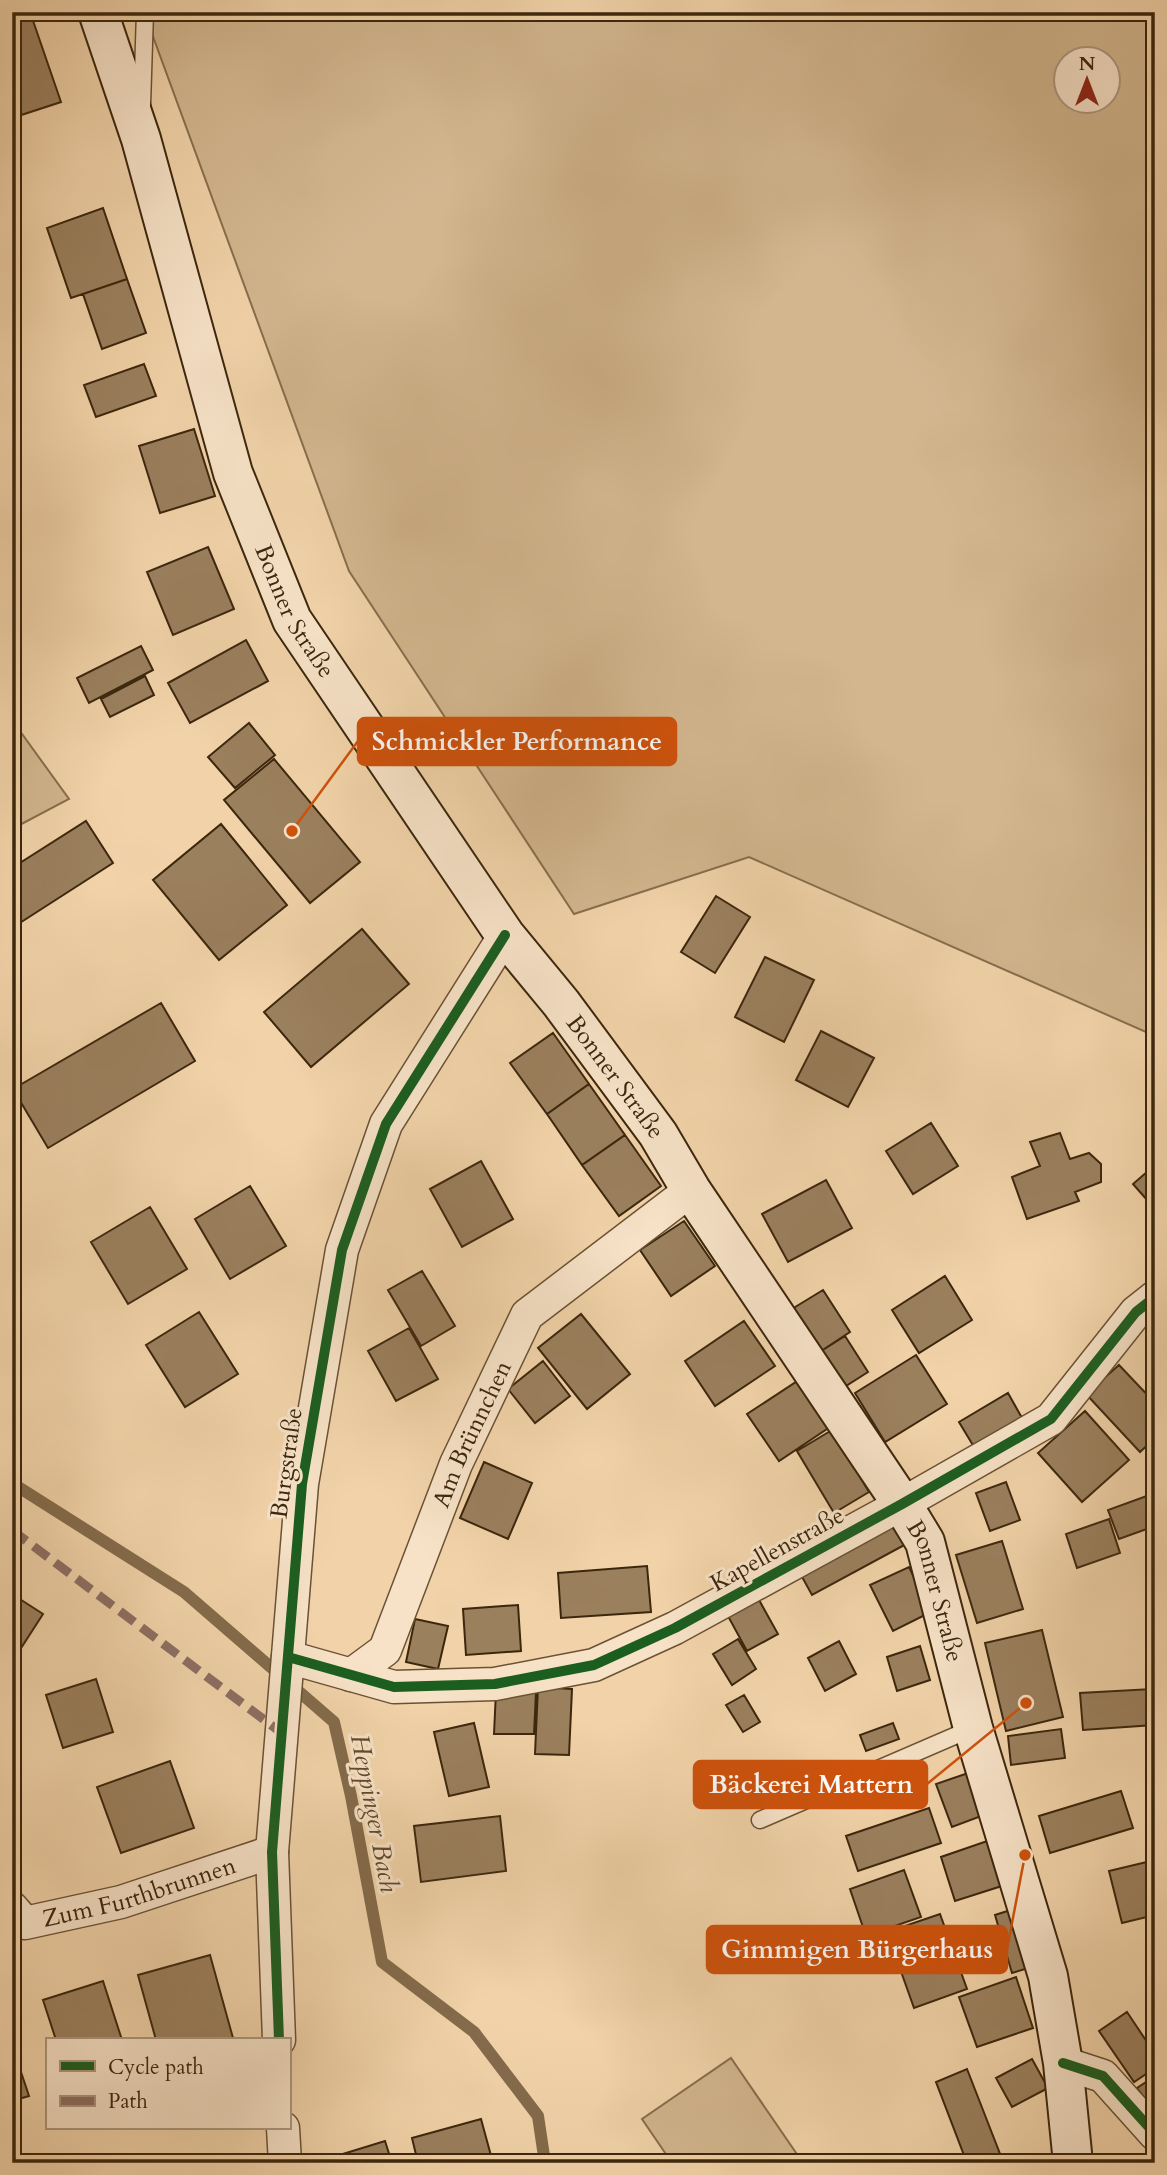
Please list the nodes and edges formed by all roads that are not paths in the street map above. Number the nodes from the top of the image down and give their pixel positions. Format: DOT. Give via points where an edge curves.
graph roads {
  1 [pos="98,12"];
  2 [pos="145,12"];
  3 [pos="141,139"];
  4 [pos="505,935"];
  5 [pos="691,1190"];
  6 [pos="1155,1297"];
  7 [pos="902,1504"];
  8 [pos="287,1673"];
  9 [pos="351,1675"];
  10 [pos="973,1728"];
  11 [pos="760,1820"];
  12 [pos="272,1852"];
  13 [pos="12,1908"];
  14 [pos="279,2038"];
  15 [pos="1063,2063"];
  16 [pos="283,2130"];
  17 [pos="1155,2134"];
  18 [pos="285,2163"];
  19 [pos="1073,2163"];
  1 -- 3 [label="main road, Bonner Straße"];
  2 -- 3 [label="lane"];
  3 -- 4 [label="main road, Bonner Straße" via="233,473 292,620"];
  4 -- 5 [label="main road, Bonner Straße" via="658,1133"];
  4 -- 8 [label="street, Burgstraße" via="386,1124 342,1250 302,1483"];
  5 -- 7 [label="main road, Bonner Straße"];
  5 -- 9 [label="street, Am Brünnchen" via="527,1315 456,1464 385,1650"];
  6 -- 7 [label="street, Kapellenstraße" via="1136,1312 1051,1419"];
  7 -- 9 [label="street, Kapellenstraße" via="675,1628 594,1665 495,1684 394,1687"];
  7 -- 10 [label="main road, Bonner Straße" via="925,1542"];
  8 -- 9 [label="street"];
  8 -- 12 [label="street, Burgstraße"];
  10 -- 11 [label="lane"];
  10 -- 15 [label="main road, Bonner Straße" via="1048,1976"];
  12 -- 13 [label="street, Zum Furthbrunnen" via="121,1902 25,1923"];
  12 -- 14 [label="street, Burgstraße"];
  15 -- 17 [label="street" via="1103,2077"];
  15 -- 19 [label="main road, Bonner Straße"];
  16 -- 18 [label="street"];
}
